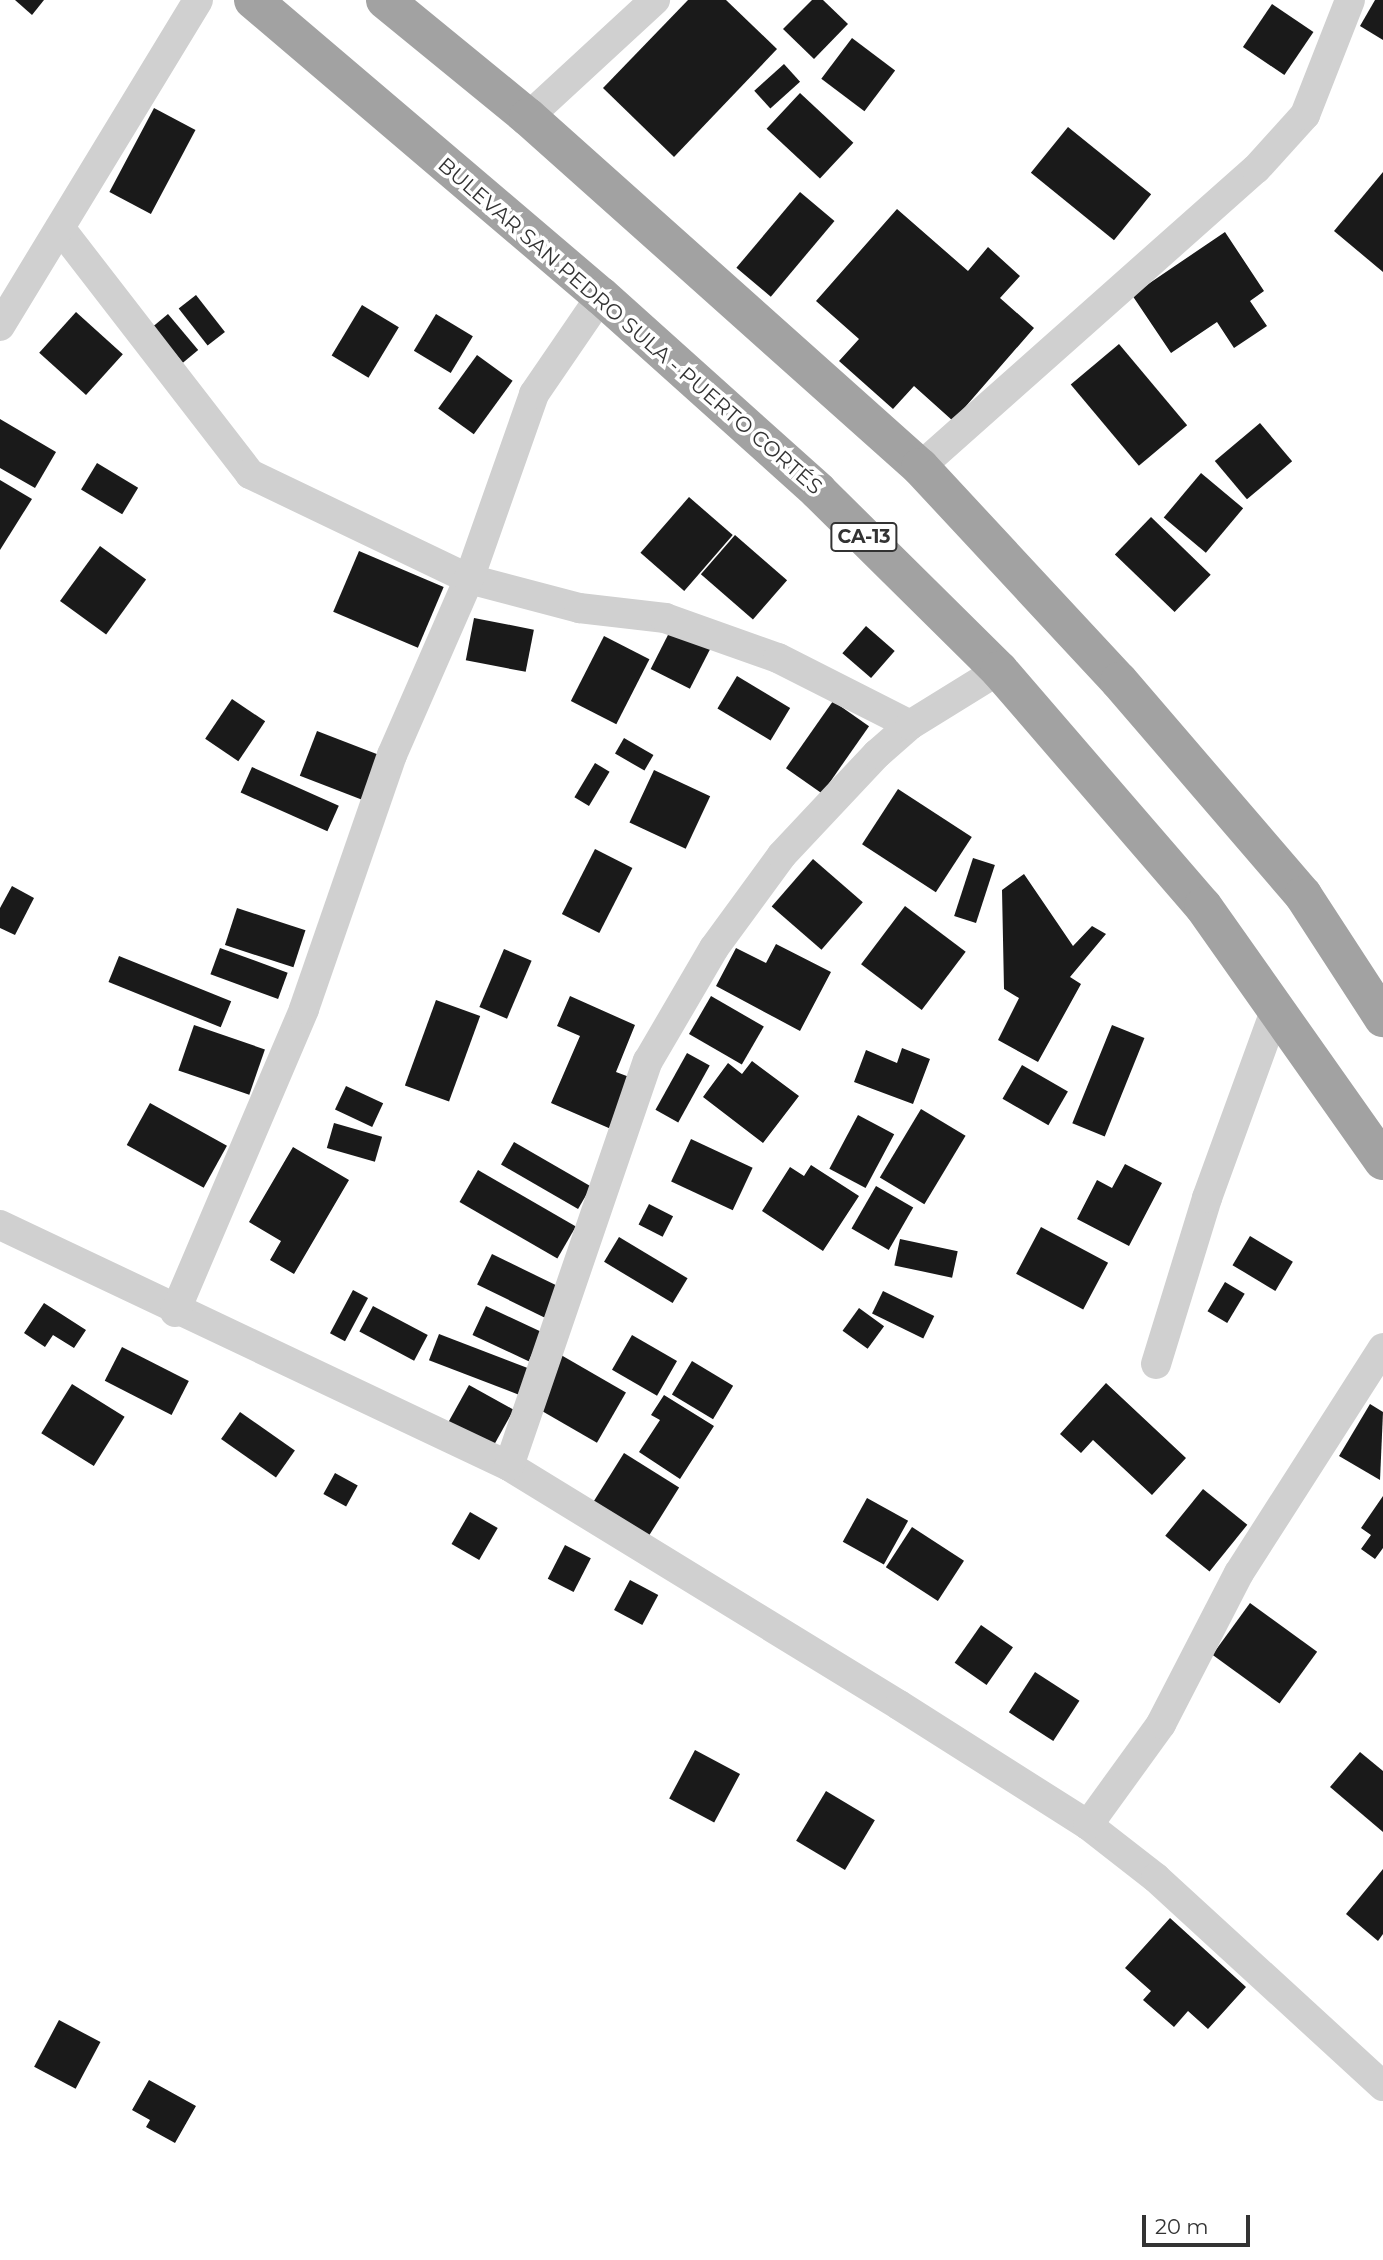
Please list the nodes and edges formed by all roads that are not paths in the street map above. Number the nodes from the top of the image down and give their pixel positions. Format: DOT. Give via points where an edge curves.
graph roads {
  1 [pos="198,0"];
  2 [pos="253,0"];
  3 [pos="385,0"];
  4 [pos="655,0"];
  5 [pos="1350,0"];
  6 [pos="528,117"];
  7 [pos="60,228"];
  8 [pos="601,296"];
  9 [pos="0,326"];
  10 [pos="920,467"];
  11 [pos="470,579"];
  12 [pos="999,670"];
  13 [pos="910,725"];
  14 [pos="1276,1008"];
  15 [pos="1383,1017"];
  16 [pos="1383,1161"];
  17 [pos="0,1225"];
  18 [pos="175,1312"];
  19 [pos="1383,1348"];
  20 [pos="1156,1364"];
  21 [pos="509,1466"];
  22 [pos="1087,1825"];
  23 [pos="1383,2086"];
  1 -- 7 [label="street"];
  2 -- 8 [label="highway, BULEVAR SAN PEDRO SULA - PUERTO CORTÉS / CA-13"];
  3 -- 6 [label="highway"];
  4 -- 6 [label="street"];
  5 -- 10 [label="street" via="1305,115 1256,169"];
  6 -- 10 [label="highway"];
  7 -- 9 [label="street"];
  7 -- 11 [label="street" via="250,474"];
  8 -- 11 [label="street" via="534,394"];
  8 -- 12 [label="highway, BULEVAR SAN PEDRO SULA - PUERTO CORTÉS / CA-13" via="818,491"];
  10 -- 15 [label="highway" via="1119,681 1303,895"];
  11 -- 13 [label="street" via="579,608 665,618 778,658"];
  11 -- 18 [label="street" via="392,755 304,1009"];
  12 -- 13 [label="street"];
  12 -- 14 [label="highway, BULEVAR SAN PEDRO SULA - PUERTO CORTÉS / CA-13" via="1203,906"];
  13 -- 21 [label="street" via="782,855 714,948 648,1061"];
  14 -- 16 [label="highway, BULEVAR SAN PEDRO SULA - PUERTO CORTÉS / CA-13"];
  14 -- 20 [label="street" via="1207,1198"];
  17 -- 18 [label="street"];
  18 -- 21 [label="street"];
  19 -- 22 [label="street" via="1239,1573 1161,1724"];
  21 -- 22 [label="street"];
  22 -- 23 [label="street" via="1156,1878"];
}
